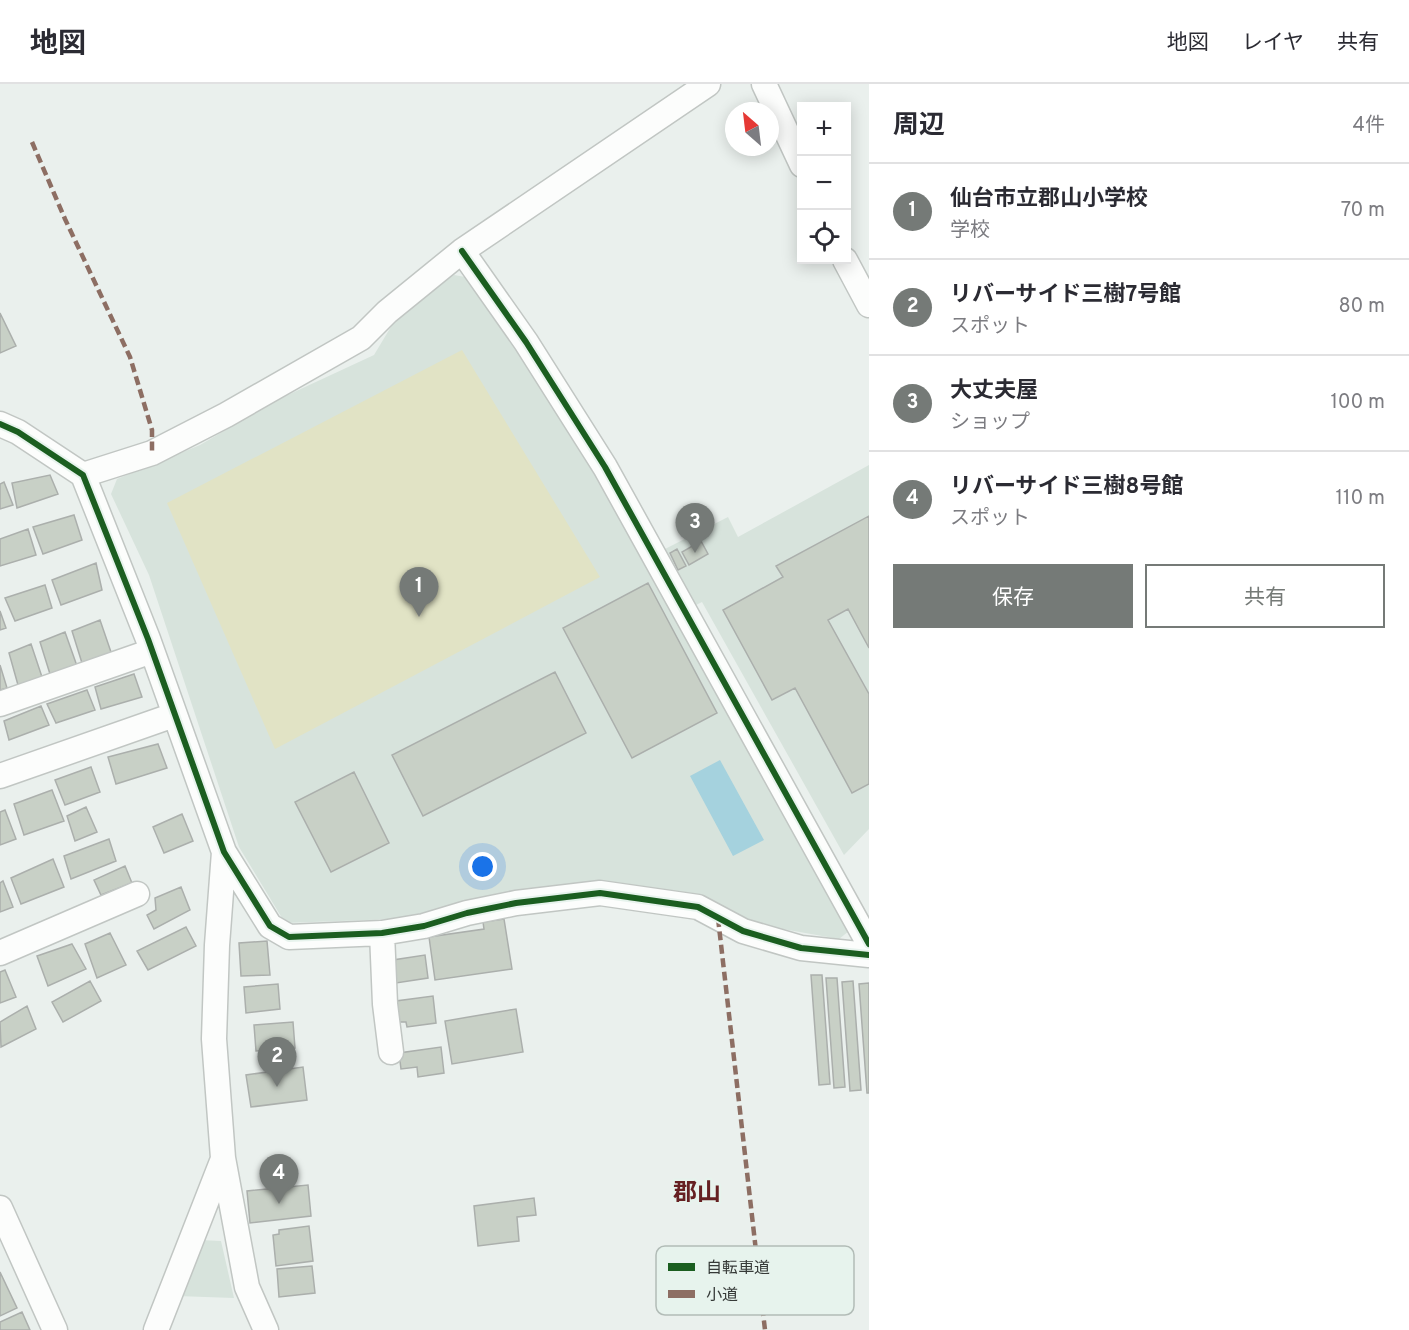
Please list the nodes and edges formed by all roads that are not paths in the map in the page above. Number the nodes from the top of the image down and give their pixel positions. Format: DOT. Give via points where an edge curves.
graph roads {
  1 [pos="708,84"];
  2 [pos="764,84"];
  3 [pos="797,156"];
  4 [pos="462,251"];
  5 [pos="847,264"];
  6 [pos="869,305"];
  7 [pos="0,424"];
  8 [pos="83,475"];
  9 [pos="152,651"];
  10 [pos="0,704"];
  11 [pos="174,715"];
  12 [pos="0,776"];
  13 [pos="224,852"];
  14 [pos="137,894"];
  15 [pos="382,933"];
  16 [pos="869,944"];
  17 [pos="0,953"];
  18 [pos="869,955"];
  19 [pos="391,1052"];
  20 [pos="223,1158"];
  21 [pos="0,1208"];
  22 [pos="55,1330"];
  23 [pos="156,1330"];
  24 [pos="266,1330"];
  1 -- 4 [label="street"];
  2 -- 3 [label="street"];
  4 -- 8 [label="street" via="361,338 152,453"];
  4 -- 16 [label="street" via="605,467"];
  5 -- 6 [label="street"];
  7 -- 8 [label="street"];
  8 -- 9 [label="street"];
  9 -- 10 [label="street"];
  9 -- 11 [label="street"];
  11 -- 12 [label="street"];
  11 -- 13 [label="street"];
  13 -- 15 [label="street" via="270,926 289,937"];
  13 -- 20 [label="street" via="214,1039"];
  14 -- 17 [label="street"];
  15 -- 18 [label="street" via="516,903 600,893 698,908 743,931 801,948"];
  15 -- 19 [label="street"];
  20 -- 23 [label="street"];
  20 -- 24 [label="street" via="247,1287"];
  21 -- 22 [label="street"];
}
